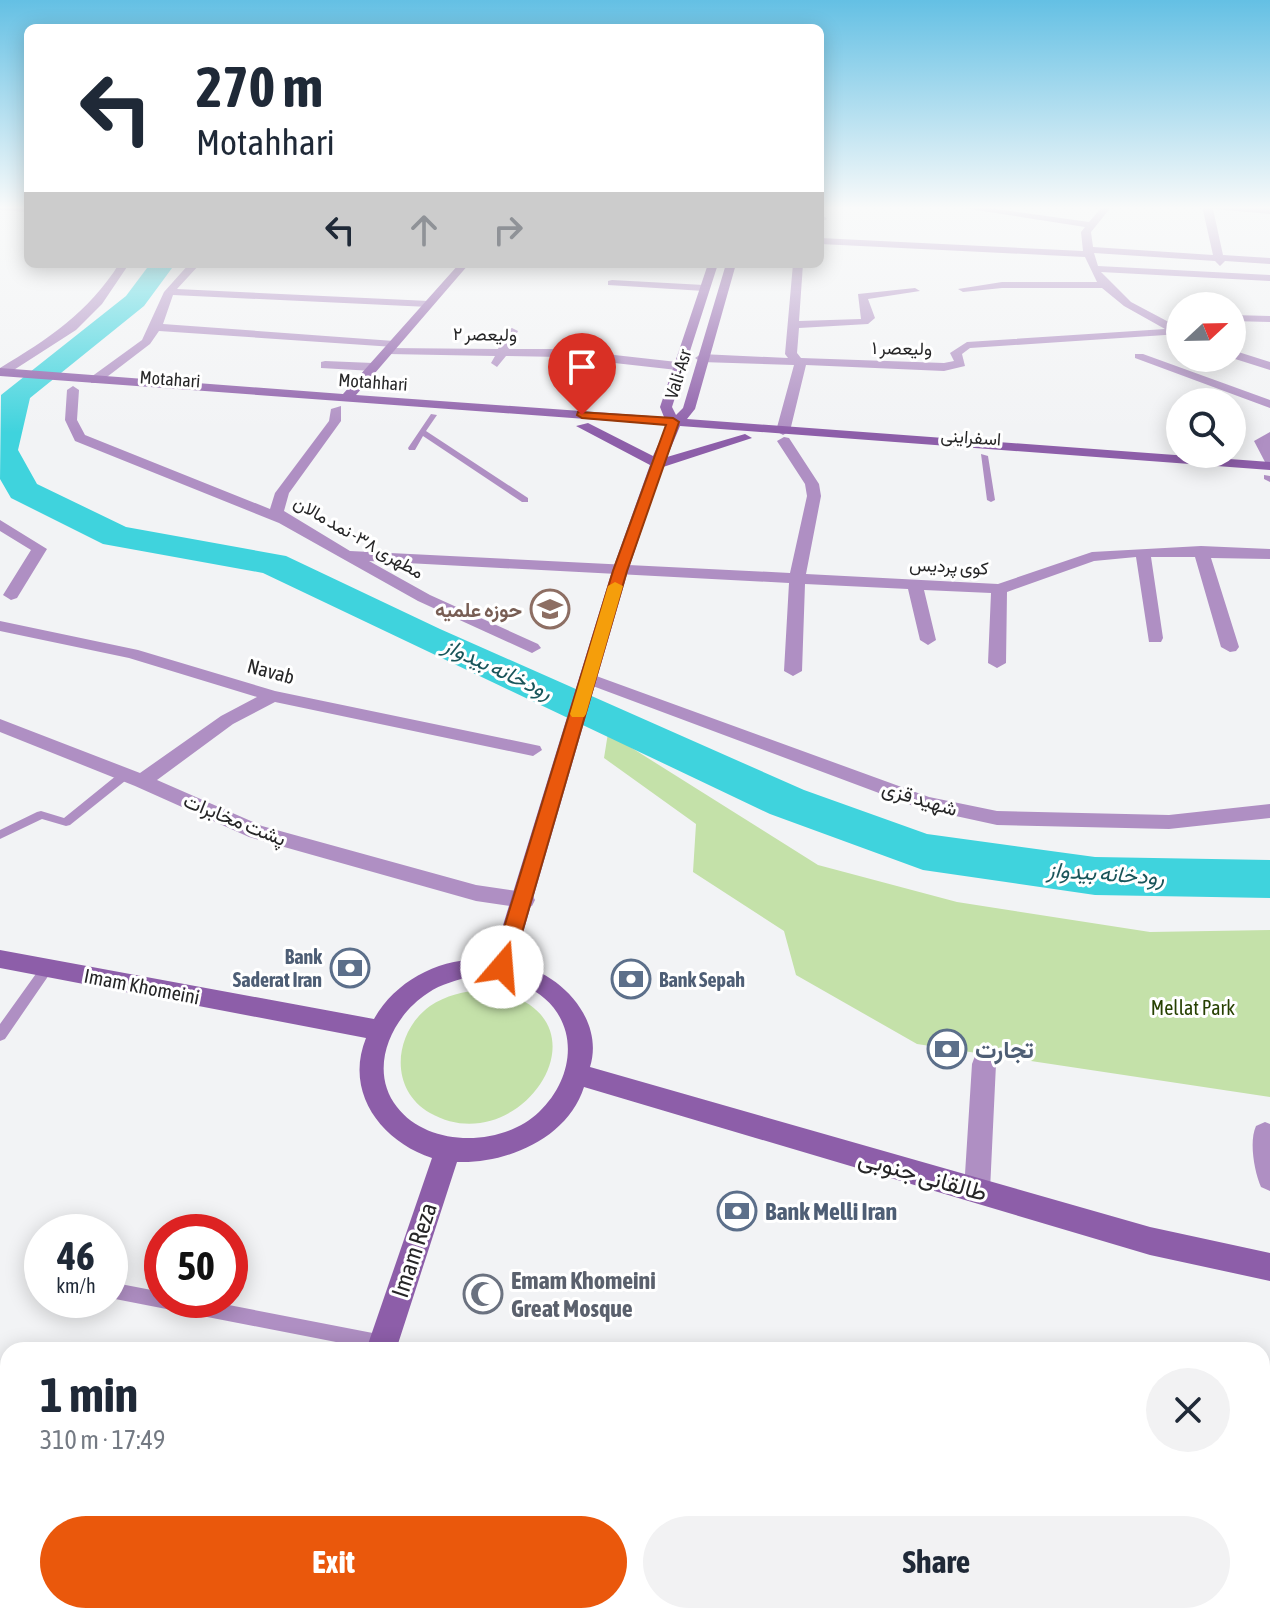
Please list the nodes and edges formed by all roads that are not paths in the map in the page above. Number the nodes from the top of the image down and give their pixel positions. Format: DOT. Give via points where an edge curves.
graph roads {
  1 [pos="114,282"];
  2 [pos="179,282"];
  3 [pos="448,282"];
  4 [pos="706,282"];
  5 [pos="725,282"];
  6 [pos="797,282"];
  7 [pos="1102,282"];
  8 [pos="612,283"];
  9 [pos="1104,285"];
  10 [pos="704,288"];
  11 [pos="963,289"];
  12 [pos="915,291"];
  13 [pos="169,292"];
  14 [pos="429,304"];
  15 [pos="1246,318"];
  16 [pos="1270,319"];
  17 [pos="1166,322"];
  18 [pos="794,325"];
  19 [pos="156,327"];
  20 [pos="1166,328"];
  21 [pos="512,331"];
  22 [pos="391,347"];
  23 [pos="1139,356"];
  24 [pos="499,358"];
  25 [pos="701,358"];
  26 [pos="1246,358"];
  27 [pos="678,361"];
  28 [pos="800,364"];
  29 [pos="325,365"];
  30 [pos="1270,366"];
  31 [pos="373,367"];
  32 [pos="3,375"];
  33 [pos="38,375"];
  34 [pos="95,380"];
  35 [pos="71,384"];
  36 [pos="23,386"];
  37 [pos="668,398"];
  38 [pos="702,403"];
  39 [pos="342,404"];
  40 [pos="1270,404"];
  41 [pos="433,415"];
  42 [pos="612,417"];
  43 [pos="583,426"];
  44 [pos="671,426"];
  45 [pos="422,432"];
  46 [pos="742,433"];
  47 [pos="784,436"];
  48 [pos="1270,436"];
  49 [pos="892,444"];
  50 [pos="412,448"];
  51 [pos="984,456"];
  52 [pos="1270,459"];
  53 [pos="658,464"];
  54 [pos="1269,475"];
  55 [pos="525,500"];
  56 [pos="991,500"];
  57 [pos="284,520"];
  58 [pos="0,524"];
  59 [pos="1201,551"];
  60 [pos="1143,552"];
  61 [pos="1270,554"];
  62 [pos="344,555"];
  63 [pos="620,571"];
  64 [pos="797,579"];
  65 [pos="915,584"];
  66 [pos="999,589"];
  67 [pos="11,595"];
  68 [pos="0,626"];
  69 [pos="1155,638"];
  70 [pos="928,640"];
  71 [pos="1230,647"];
  72 [pos="532,648"];
  73 [pos="997,663"];
  74 [pos="793,671"];
  75 [pos="588,678"];
  76 [pos="273,696"];
  77 [pos="0,725"];
  78 [pos="533,750"];
  79 [pos="134,778"];
  80 [pos="1270,811"];
  81 [pos="0,835"];
  82 [pos="524,900"];
  83 [pos="0,959"];
  84 [pos="502,967"];
  85 [pos="47,968"];
  86 [pos="378,1030"];
  87 [pos="0,1035"];
  88 [pos="984,1064"];
  89 [pos="579,1075"];
  90 [pos="1265,1134"];
  91 [pos="448,1150"];
  92 [pos="1270,1178"];
  93 [pos="977,1190"];
  94 [pos="1270,1267"];
  95 [pos="128,1294"];
  96 [pos="363,1342"];
  97 [pos="383,1342"];
  1 -- 32 [label="street" via="84,320"];
  2 -- 13 [label="street"];
  3 -- 14 [label="main road"];
  4 -- 10 [label="main road, Vali-Asr"];
  5 -- 25 [label="main road, Vali-Asr"];
  6 -- 18 [label="street"];
  7 -- 9 [label="street"];
  8 -- 10 [label="street"];
  9 -- 11 [label="street"];
  9 -- 17 [label="street"];
  10 -- 27 [label="main road, Vali-Asr"];
  12 -- 18 [label="street" via="862,296 869,318 864,322"];
  13 -- 14 [label="street"];
  13 -- 19 [label="street"];
  14 -- 22 [label="main road"];
  15 -- 16 [label="street"];
  18 -- 28 [label="street" via="791,354"];
  19 -- 22 [label="street, ولیعصر ۲"];
  19 -- 34 [label="street" via="135,353"];
  20 -- 28 [label="street, ولیعصر ۱" via="967,345 956,353 961,363 944,367"];
  21 -- 24 [label="street"];
  22 -- 24 [label="street, ولیعصر ۲"];
  22 -- 31 [label="main road"];
  23 -- 40 [label="street"];
  24 -- 27 [label="street, ولیعصر ۲" via="561,353"];
  25 -- 27 [label="main road"];
  25 -- 28 [label="street, ولیعصر ۱"];
  25 -- 38 [label="main road, Vali-Asr"];
  26 -- 30 [label="street"];
  27 -- 37 [label="main road, Vali-Asr"];
  28 -- 47 [label="street"];
  29 -- 31 [label="street"];
  31 -- 39 [label="main road"];
  32 -- 33 [label="main road, Motahari"];
  32 -- 36 [label="main road, Motahari"];
  33 -- 35 [label="main road, Motahari"];
  33 -- 36 [label="main road"];
  34 -- 35 [label="main road, Motahhari"];
  34 -- 39 [label="main road, Motahhari"];
  35 -- 36 [label="main road, Motahari"];
  35 -- 39 [label="main road, Motahari"];
  35 -- 57 [label="street" via="71,420 80,438"];
  37 -- 42 [label="main road"];
  37 -- 44 [label="main road, Vali-Asr"];
  38 -- 44 [label="main road, Vali-Asr"];
  38 -- 46 [label="main road"];
  39 -- 41 [label="main road, Motahhari"];
  39 -- 42 [label="main road, Motahhari"];
  39 -- 57 [label="street, مطهری ۳۸- نمد مالان" via="282,493 277,512"];
  41 -- 43 [label="main road, Motahhari"];
  41 -- 45 [label="lane"];
  42 -- 44 [label="main road, Motahhari"];
  43 -- 44 [label="main road, Motahhari"];
  43 -- 53 [label="main road"];
  44 -- 46 [label="main road, اسفراینی"];
  44 -- 53 [label="main road"];
  45 -- 50 [label="lane"];
  45 -- 55 [label="lane"];
  46 -- 47 [label="main road, اسفراینی"];
  46 -- 53 [label="main road"];
  47 -- 49 [label="main road, اسفراینی"];
  47 -- 64 [label="street" via="814,496"];
  48 -- 52 [label="street" via="1261,441"];
  49 -- 51 [label="main road, اسفراینی"];
  49 -- 54 [label="main road, اسفراینی"];
  51 -- 54 [label="main road, اسفراینی"];
  51 -- 56 [label="lane"];
  53 -- 63 [label="main road"];
  57 -- 62 [label="street, مطهری ۳۸- نمد مالان"];
  58 -- 67 [label="street" via="39,549"];
  59 -- 60 [label="street, کوی پردیس"];
  59 -- 61 [label="street, کوی پردیس"];
  59 -- 71 [label="street"];
  60 -- 66 [label="street, کوی پردیس" via="1092,557"];
  60 -- 69 [label="street"];
  62 -- 63 [label="street, کوی پردیس"];
  62 -- 72 [label="street, مطهری ۳۸- نمد مالان"];
  63 -- 64 [label="street, کوی پردیس"];
  63 -- 75 [label="main road"];
  64 -- 65 [label="street, کوی پردیس"];
  64 -- 74 [label="street"];
  65 -- 66 [label="street, کوی پردیس"];
  65 -- 70 [label="street"];
  66 -- 73 [label="street"];
  68 -- 76 [label="street, Navab" via="132,654"];
  75 -- 80 [label="street, شهید قزی" via="926,803 997,818 1169,822"];
  75 -- 82 [label="main road"];
  76 -- 78 [label="street, Navab"];
  76 -- 79 [label="street"];
  77 -- 79 [label="street, پشت مخابرات"];
  79 -- 81 [label="lane" via="66,822 41,815"];
  79 -- 82 [label="street, پشت مخابرات" via="256,832 476,893"];
  82 -- 84 [label="main road"];
  83 -- 85 [label="main road, Imam Khomeini"];
  84 -- 86 [label="main road" via="473,967 430,981 394,1006"];
  84 -- 89 [label="main road" via="545,984 575,1016 583,1044"];
  85 -- 86 [label="main road, Imam Khomeini"];
  85 -- 87 [label="lane"];
  86 -- 91 [label="main road" via="370,1060 373,1091 388,1118 414,1138"];
  88 -- 93 [label="street"];
  89 -- 91 [label="main road" via="566,1101 543,1124 514,1141 481,1150"];
  89 -- 93 [label="main road, طالقانی جنوبی"];
  90 -- 92 [label="street"];
  91 -- 97 [label="main road, Imam Reza"];
  93 -- 94 [label="main road, طالقانی جنوبی" via="1150,1241"];
  95 -- 96 [label="lane"];
}
